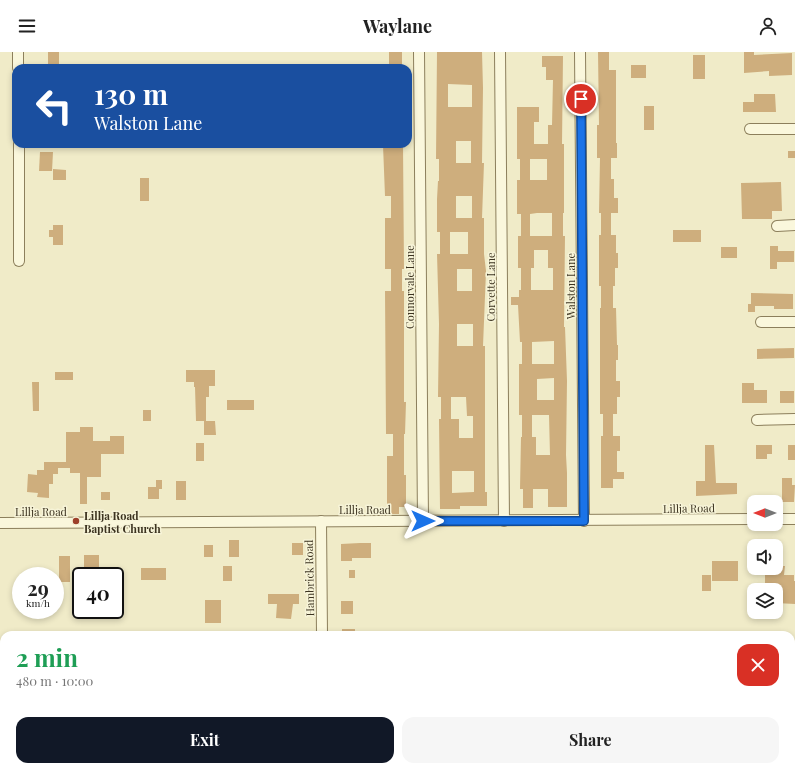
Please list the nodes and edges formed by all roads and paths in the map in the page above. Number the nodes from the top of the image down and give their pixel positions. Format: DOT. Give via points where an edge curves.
graph roads {
  1 [pos="18,52"];
  2 [pos="419,52"];
  3 [pos="500,52"];
  4 [pos="580,52"];
  5 [pos="18,64"];
  6 [pos="750,129"];
  7 [pos="795,129"];
  8 [pos="19,148"];
  9 [pos="777,226"];
  10 [pos="795,226"];
  11 [pos="18,261"];
  12 [pos="761,322"];
  13 [pos="795,322"];
  14 [pos="795,419"];
  15 [pos="757,420"];
  16 [pos="747,519"];
  17 [pos="783,519"];
  18 [pos="795,519"];
  19 [pos="423,521"];
  20 [pos="504,521"];
  21 [pos="584,521"];
  22 [pos="321,522"];
  23 [pos="0,523"];
  24 [pos="322,631"];
  1 -- 5 [label="street"];
  2 -- 19 [label="street, Connorvale Lane"];
  3 -- 20 [label="street, Corvette Lane"];
  4 -- 21 [label="street, Walston Lane"];
  6 -- 7 [label="street"];
  8 -- 11 [label="street"];
  9 -- 10 [label="street"];
  12 -- 13 [label="street"];
  14 -- 15 [label="street"];
  16 -- 21 [label="street, Lillja Road"];
  17 -- 18 [label="street"];
  19 -- 20 [label="street, Lillja Road"];
  19 -- 22 [label="street, Lillja Road"];
  20 -- 21 [label="street, Lillja Road"];
  22 -- 23 [label="street, Lillja Road"];
  22 -- 24 [label="street, Hambrick Road"];
}
